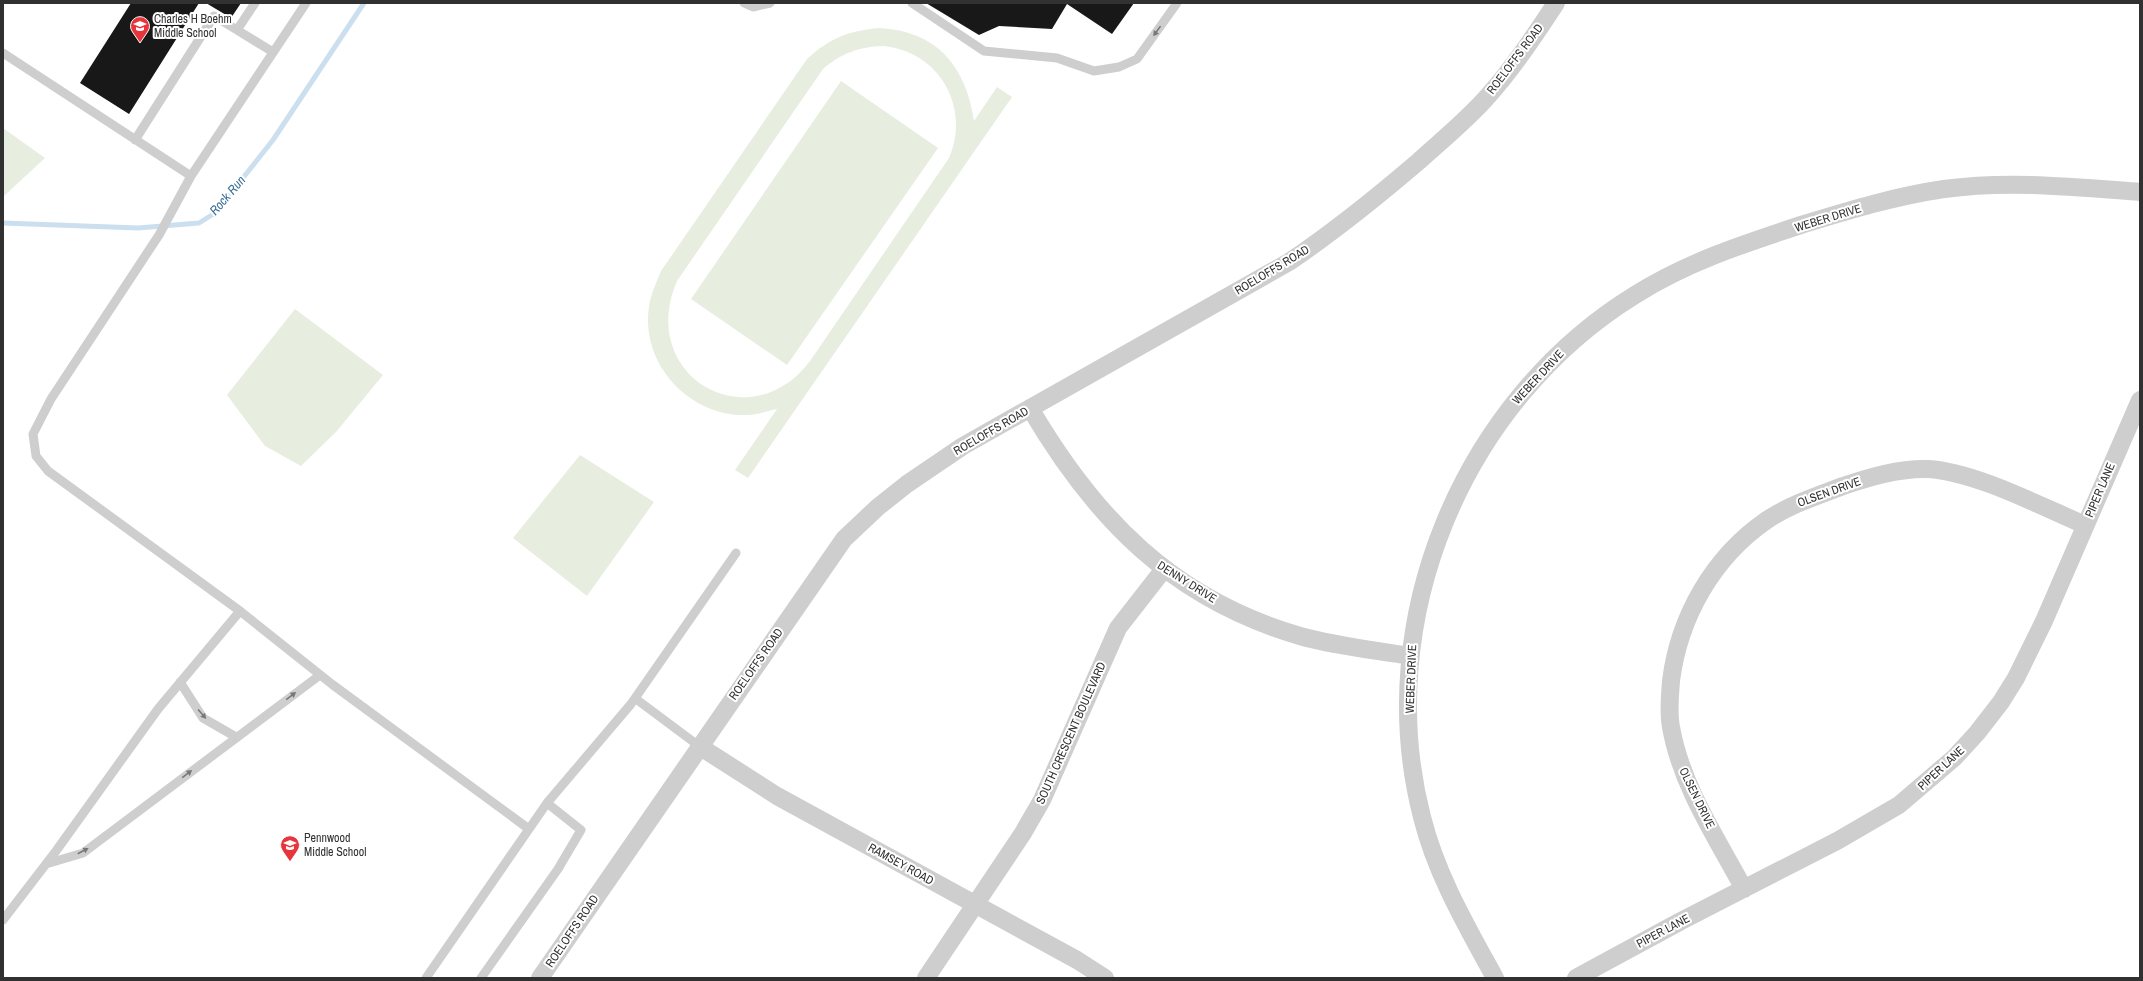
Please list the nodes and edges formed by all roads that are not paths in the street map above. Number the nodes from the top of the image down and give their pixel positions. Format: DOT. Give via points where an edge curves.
graph roads {
  1 [pos="255,3"];
  2 [pos="306,3"];
  3 [pos="744,3"];
  4 [pos="770,3"];
  5 [pos="912,3"];
  6 [pos="1177,3"];
  7 [pos="1556,3"];
  8 [pos="237,30"];
  9 [pos="273,52"];
  10 [pos="3,53"];
  11 [pos="135,140"];
  12 [pos="191,176"];
  13 [pos="2140,192"];
  14 [pos="2140,400"];
  15 [pos="1030,408"];
  16 [pos="2085,525"];
  17 [pos="736,553"];
  18 [pos="1164,569"];
  19 [pos="240,611"];
  20 [pos="1410,656"];
  21 [pos="320,675"];
  22 [pos="180,682"];
  23 [pos="636,699"];
  24 [pos="236,737"];
  25 [pos="699,746"];
  26 [pos="547,803"];
  27 [pos="529,829"];
  28 [pos="46,864"];
  29 [pos="1744,889"];
  30 [pos="975,904"];
  31 [pos="3,920"];
  32 [pos="426,978"];
  33 [pos="481,978"];
  34 [pos="540,978"];
  35 [pos="926,978"];
  36 [pos="1105,978"];
  37 [pos="1495,978"];
  38 [pos="1576,978"];
  1 -- 8 [label="lane"];
  2 -- 9 [label="lane"];
  3 -- 4 [label="lane" via="753,7"];
  6 -- 5 [label="lane, one-way" via="1137,59 1119,67 1094,71 1057,58 984,51"];
  7 -- 15 [label="street, ROELOFFS ROAD" via="1526,48 1466,120 1372,202 1328,236 1289,262"];
  8 -- 9 [label="lane"];
  8 -- 11 [label="lane" via="214,16"];
  9 -- 12 [label="lane"];
  10 -- 11 [label="lane"];
  11 -- 12 [label="lane"];
  12 -- 19 [label="lane" via="159,235 51,399 33,434 36,456 48,471"];
  13 -- 20 [label="street, WEBER DRIVE" via="2034,185 1985,185 1901,197 1779,232 1697,262 1634,296 1562,351 1511,406 1488,440 1464,480 1444,522 1419,600"];
  14 -- 16 [label="street, PIPER LANE"];
  15 -- 18 [label="street, DENNY DRIVE" via="1085,491 1126,537"];
  15 -- 25 [label="street, ROELOFFS ROAD" via="934,464 878,507 844,539"];
  16 -- 29 [label="street, PIPER LANE" via="2044,621 2016,678 1982,727 1954,758 1899,805 1837,841"];
  16 -- 29 [label="street, OLSEN DRIVE" via="1975,480 1949,472 1926,469 1900,471 1861,480 1801,501 1767,520 1740,542 1700,591 1688,617 1674,662 1670,725 1689,786"];
  17 -- 23 [label="lane"];
  18 -- 20 [label="street, DENNY DRIVE" via="1224,605 1269,626 1335,644"];
  18 -- 30 [label="street, SOUTH CRESCENT BOULEVARD" via="1118,628 1042,800"];
  19 -- 21 [label="lane"];
  19 -- 22 [label="lane"];
  20 -- 37 [label="street, WEBER DRIVE" via="1410,738 1422,818 1456,905"];
  24 -- 21 [label="lane, one-way"];
  21 -- 27 [label="lane"];
  22 -- 24 [label="lane, one-way" via="203,718"];
  22 -- 28 [label="lane"];
  23 -- 25 [label="lane"];
  23 -- 26 [label="lane"];
  28 -- 24 [label="lane, one-way" via="83,853"];
  25 -- 30 [label="street, RAMSEY ROAD" via="777,796"];
  25 -- 34 [label="street, ROELOFFS ROAD"];
  26 -- 27 [label="lane"];
  26 -- 33 [label="lane" via="581,830 558,868"];
  27 -- 32 [label="lane"];
  28 -- 31 [label="lane"];
  29 -- 38 [label="street, PIPER LANE"];
  30 -- 35 [label="street, SOUTH CRESCENT BOULEVARD"];
  30 -- 36 [label="street, RAMSEY ROAD"];
}
